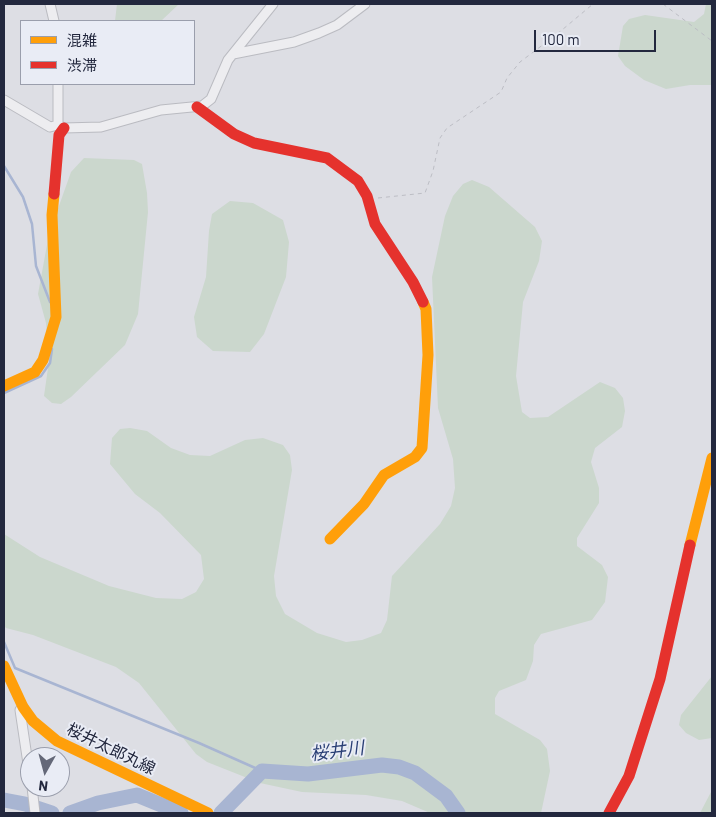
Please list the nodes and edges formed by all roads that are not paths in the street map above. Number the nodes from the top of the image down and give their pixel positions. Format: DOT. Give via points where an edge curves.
graph roads {
  1 [pos="50,4"];
  2 [pos="274,4"];
  3 [pos="365,4"];
  4 [pos="54,20"];
  5 [pos="233,54"];
  6 [pos="58,85"];
  7 [pos="4,100"];
  8 [pos="197,107"];
  9 [pos="61,126"];
  10 [pos="4,386"];
  11 [pos="712,458"];
  12 [pos="330,539"];
  13 [pos="4,666"];
  14 [pos="7,685"];
  15 [pos="23,707"];
  16 [pos="26,747"];
  17 [pos="33,797"];
  18 [pos="35,813"];
  19 [pos="208,813"];
  20 [pos="609,813"];
  1 -- 4 [label="street"];
  2 -- 5 [label="street"];
  3 -- 5 [label="street" via="337,25 319,33 294,42"];
  5 -- 8 [label="street" via="211,99"];
  6 -- 9 [label="street"];
  7 -- 9 [label="street" via="50,128"];
  8 -- 9 [label="street" via="161,110 101,127"];
  8 -- 12 [label="street" via="234,134 254,143 333,161 358,181 367,196 375,224 413,282 426,309 428,354 423,438 419,454 384,475 364,504"];
  9 -- 10 [label="street" via="52,215 56,317 43,360 35,372"];
  11 -- 20 [label="street" via="660,679 629,776"];
  13 -- 14 [label="street, 桜井太郎丸線"];
  14 -- 15 [label="street, 桜井太郎丸線"];
  15 -- 16 [label="street" via="20,710"];
  15 -- 19 [label="street, 桜井太郎丸線" via="33,721 57,741"];
  17 -- 18 [label="street"];
}
